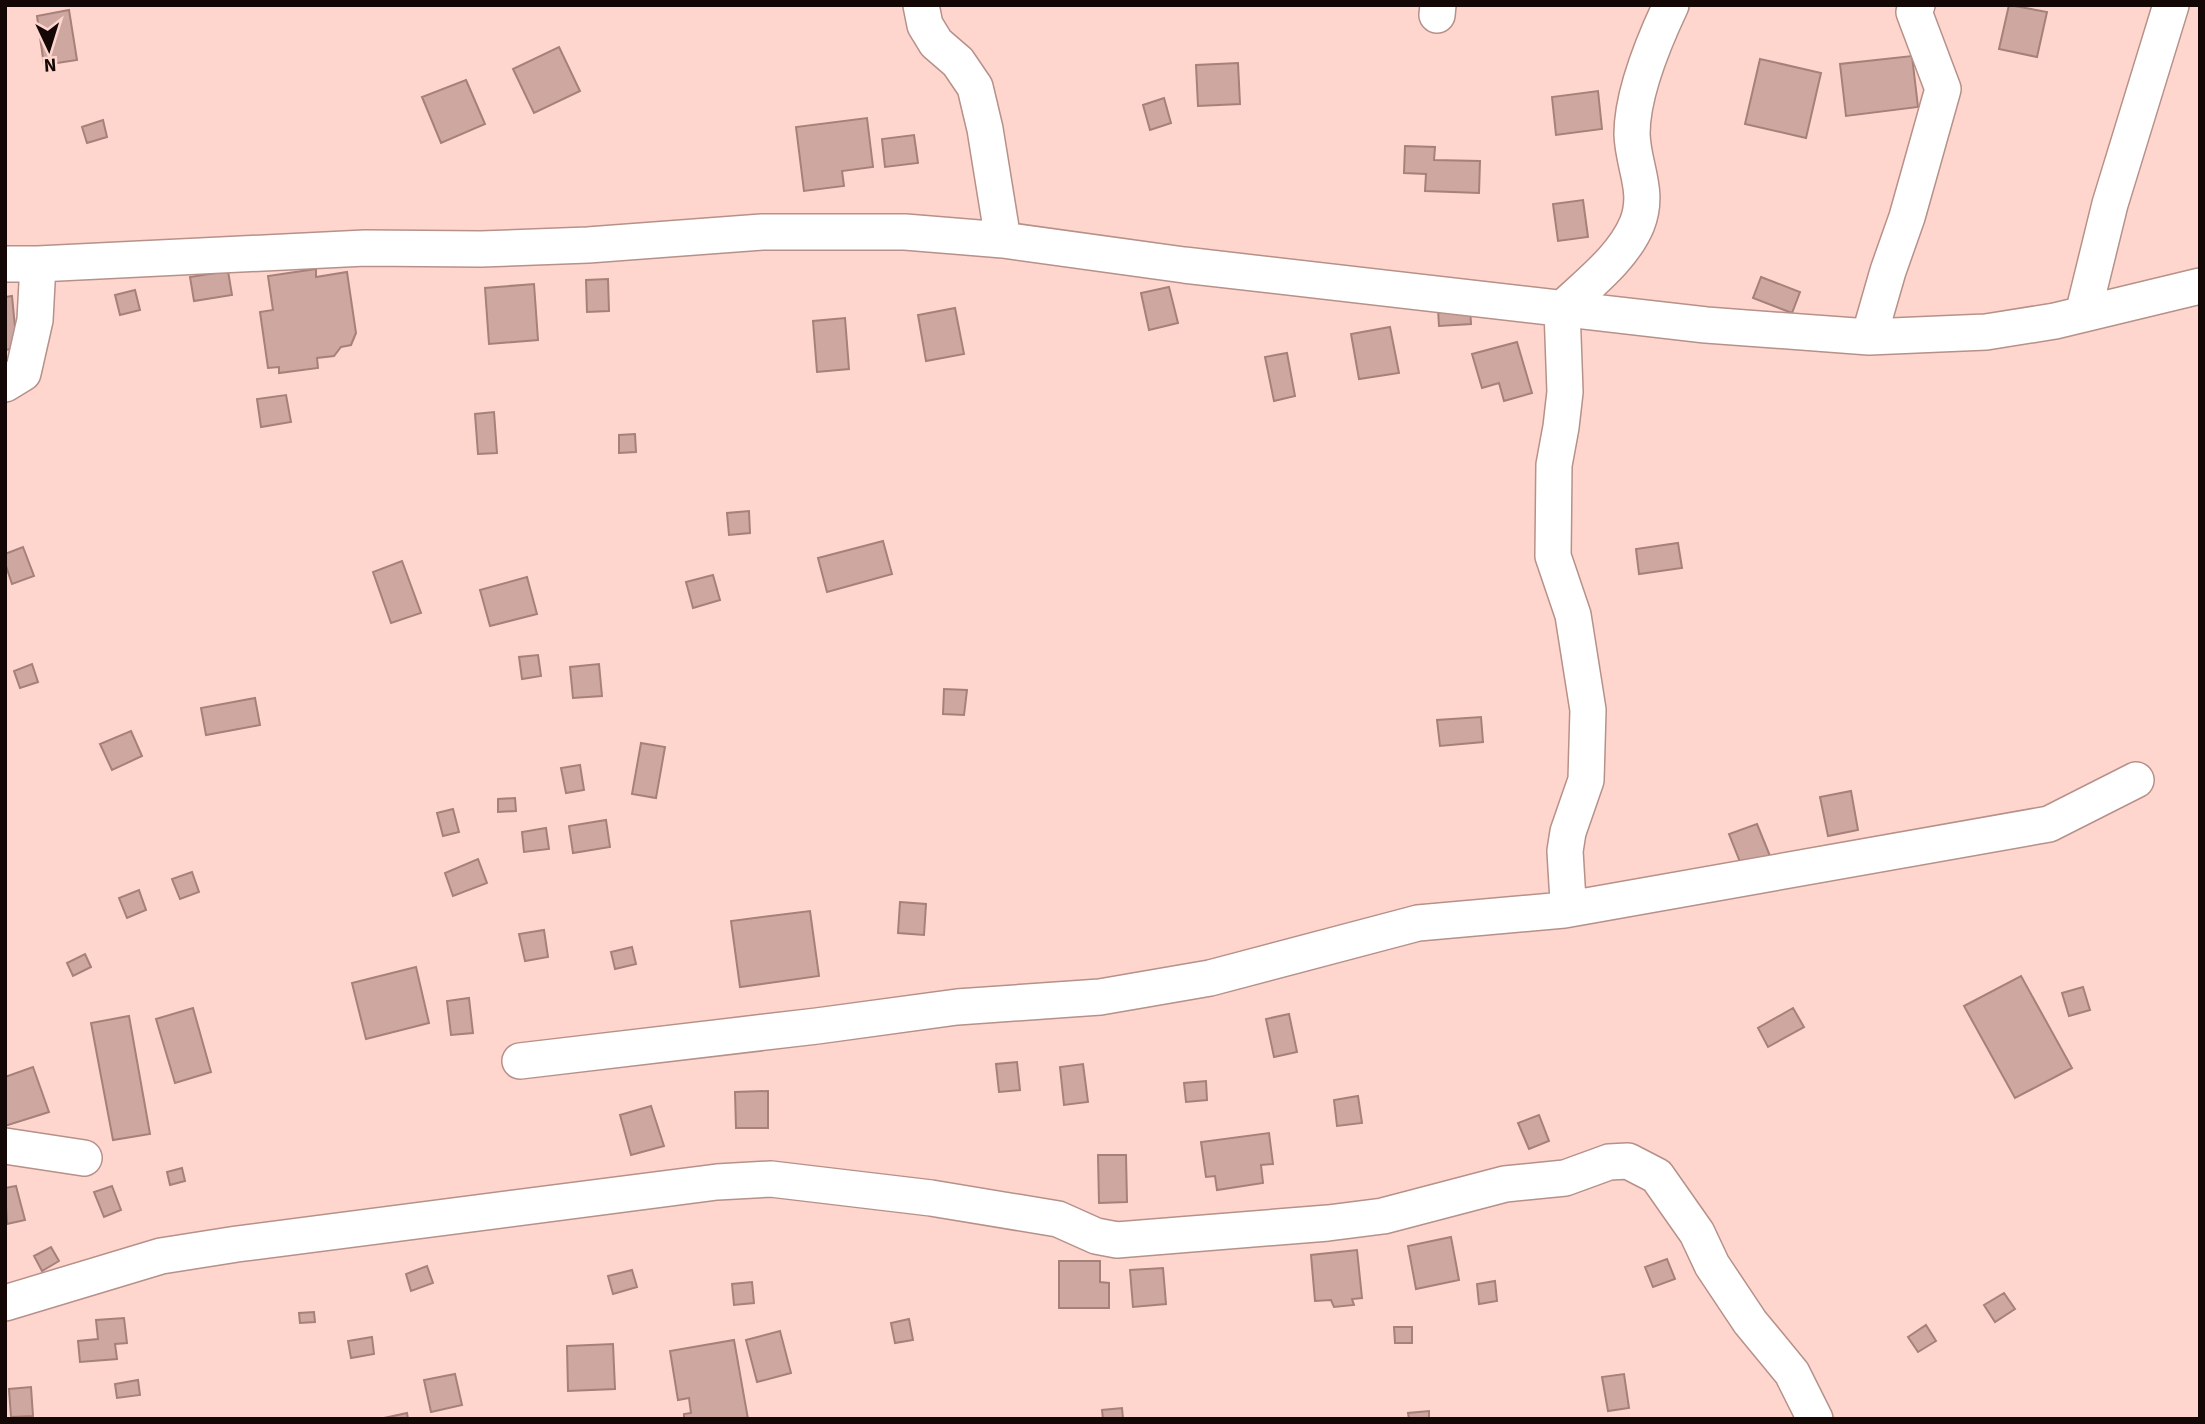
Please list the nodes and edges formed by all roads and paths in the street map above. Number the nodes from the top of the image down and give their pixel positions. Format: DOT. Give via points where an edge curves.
graph roads {
  1 [pos="921,5"];
  2 [pos="1671,5"];
  3 [pos="1917,5"];
  4 [pos="2171,5"];
  5 [pos="1003,240"];
  6 [pos="22,264"];
  7 [pos="2200,286"];
  8 [pos="1562,309"];
  9 [pos="2083,314"];
  10 [pos="1869,337"];
  11 [pos="5,384"];
  12 [pos="2136,780"];
  13 [pos="1564,910"];
  14 [pos="520,1061"];
  15 [pos="5,1146"];
  16 [pos="84,1158"];
  17 [pos="5,1303"];
  18 [pos="1815,1419"];
  1 -- 5 [label="street" via="925,25 936,43 958,62 975,87"];
  2 -- 8 [label="street" via="1647,63 1633,117 1642,191 1638,222 1610,263"];
  3 -- 10 [label="street" via="1914,12 1943,89"];
  4 -- 9 [label="street" via="2110,204"];
  5 -- 6 [label="street" via="905,232 762,232 481,250 365,248"];
  5 -- 8 [label="street"];
  6 -- 11 [label="street" via="36,320 23,373"];
  7 -- 9 [label="street"];
  8 -- 10 [label="street"];
  8 -- 13 [label="street" via="1565,392 1554,465 1553,556 1573,615 1588,710 1586,780 1568,832 1569,901"];
  9 -- 10 [label="street" via="1986,332"];
  12 -- 13 [label="street" via="2049,824"];
  13 -- 14 [label="street" via="1418,923 1210,978 1100,997 957,1007"];
  15 -- 16 [label="street"];
  17 -- 18 [label="street" via="161,1256 717,1182 771,1179 931,1198 1058,1219 1116,1240 1383,1216 1505,1184 1564,1178 1609,1162 1628,1161 1657,1175 1750,1322 1792,1373"];
}
